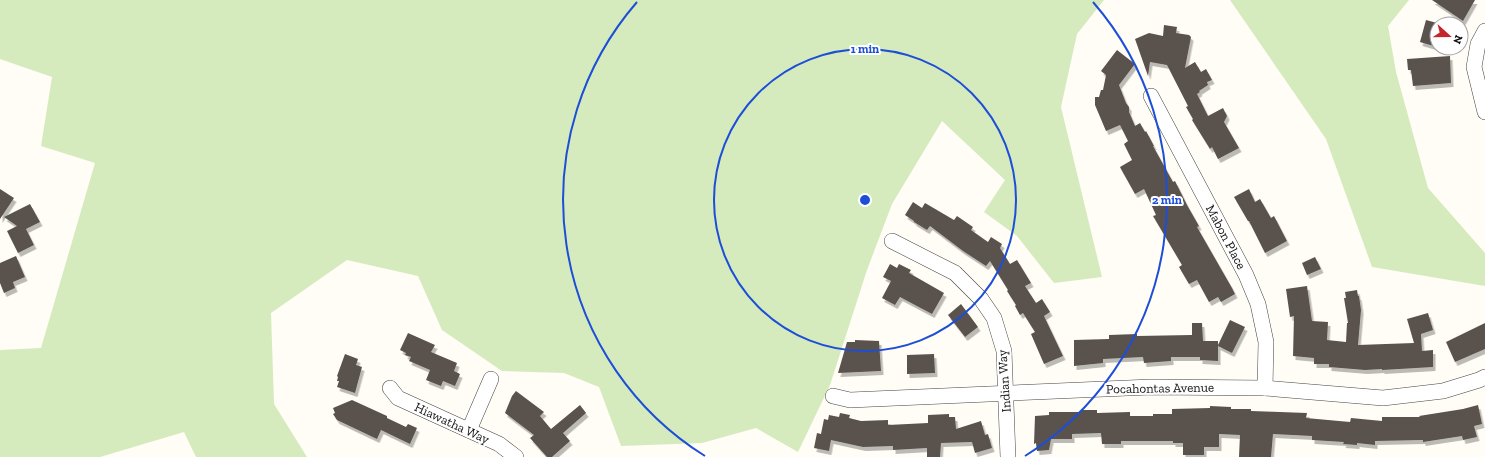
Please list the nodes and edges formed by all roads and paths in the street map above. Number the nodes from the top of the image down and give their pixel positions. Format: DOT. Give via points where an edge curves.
graph roads {
  1 [pos="1485,31"];
  2 [pos="1151,96"];
  3 [pos="1485,112"];
  4 [pos="892,241"];
  5 [pos="1485,377"];
  6 [pos="491,379"];
  7 [pos="390,388"];
  8 [pos="1265,388"];
  9 [pos="1006,393"];
  10 [pos="833,396"];
  11 [pos="469,430"];
  12 [pos="516,457"];
  13 [pos="1008,457"];
  1 -- 3 [label="street" via="1478,44 1474,67"];
  2 -- 8 [label="street, Mabon Place" via="1246,275 1258,304 1266,342"];
  4 -- 9 [label="street, Indian Way" via="955,273 981,299 994,318 1004,351"];
  5 -- 8 [label="street, Pocahontas Avenue" via="1443,391 1383,398"];
  6 -- 11 [label="street"];
  7 -- 11 [label="street, Hiawatha Way" via="398,398"];
  8 -- 9 [label="street, Pocahontas Avenue" via="1151,387"];
  9 -- 10 [label="street, Pocahontas Avenue" via="850,400"];
  9 -- 13 [label="street, Indian Way"];
  11 -- 12 [label="street, Hiawatha Way" via="499,444"];
}
